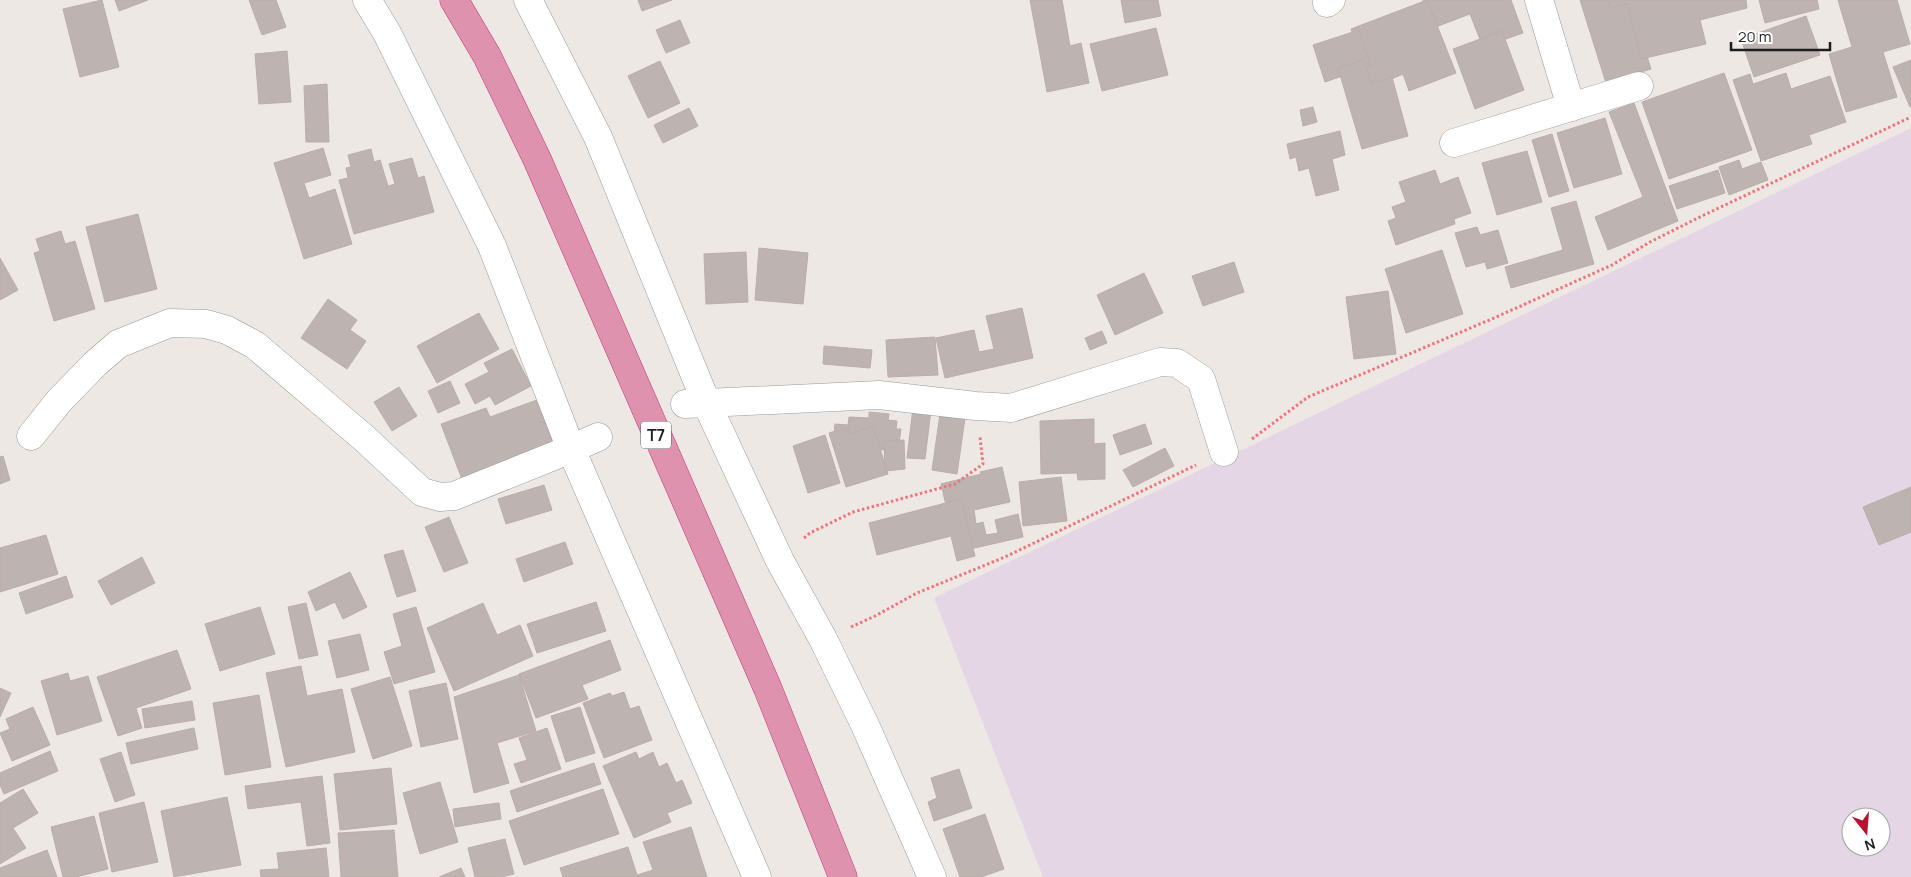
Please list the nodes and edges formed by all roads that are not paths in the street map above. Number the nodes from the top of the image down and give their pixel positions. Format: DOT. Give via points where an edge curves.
graph roads {
  1 [pos="367,0"];
  2 [pos="454,0"];
  3 [pos="528,0"];
  4 [pos="1539,0"];
  5 [pos="1639,86"];
  6 [pos="1571,107"];
  7 [pos="1454,143"];
  8 [pos="695,403"];
  9 [pos="31,436"];
  10 [pos="598,437"];
  11 [pos="571,449"];
  12 [pos="1224,452"];
  13 [pos="757,877"];
  14 [pos="843,877"];
  15 [pos="932,877"];
  1 -- 11 [label="street" via="387,33 492,246"];
  2 -- 14 [label="highway, T7" via="487,56 537,159 768,689"];
  3 -- 8 [label="street" via="598,137"];
  4 -- 6 [label="street"];
  5 -- 6 [label="street"];
  6 -- 7 [label="street"];
  8 -- 12 [label="street" via="879,395 1010,408 1160,362 1177,363 1201,379"];
  8 -- 15 [label="street" via="823,639"];
  9 -- 11 [label="street" via="59,401 118,344 170,322 206,324 255,344 422,492 440,497 454,496"];
  10 -- 11 [label="street"];
  11 -- 13 [label="street"];
}
